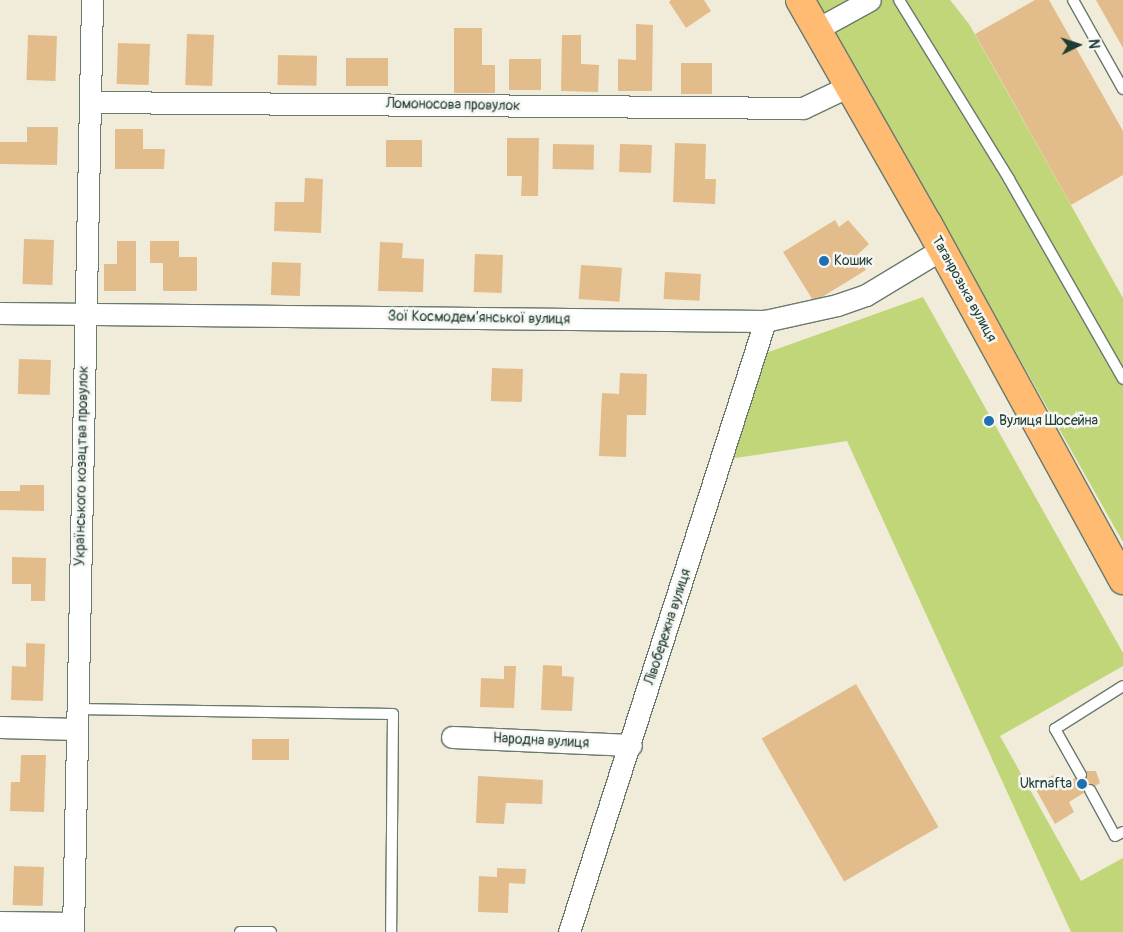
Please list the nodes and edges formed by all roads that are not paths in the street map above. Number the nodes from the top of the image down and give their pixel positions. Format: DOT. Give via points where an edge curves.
graph roads {
  1 [pos="92,0"];
  2 [pos="800,0"];
  3 [pos="870,0"];
  4 [pos="899,0"];
  5 [pos="1073,0"];
  6 [pos="817,29"];
  7 [pos="849,86"];
  8 [pos="1123,89"];
  9 [pos="90,102"];
  10 [pos="942,249"];
  11 [pos="0,313"];
  12 [pos="85,313"];
  13 [pos="765,321"];
  14 [pos="1123,380"];
  15 [pos="1123,580"];
  16 [pos="1123,686"];
  17 [pos="77,719"];
  18 [pos="0,727"];
  19 [pos="452,737"];
  20 [pos="631,745"];
  21 [pos="1081,775"];
  22 [pos="1090,790"];
  23 [pos="1123,832"];
  24 [pos="0,922"];
  25 [pos="73,927"];
  26 [pos="240,932"];
  27 [pos="271,932"];
  28 [pos="391,932"];
  29 [pos="569,932"];
  1 -- 9 [label="street, Українського козацтва провулок"];
  2 -- 6 [label="highway, Таганрозька вулиця"];
  3 -- 6 [label="street"];
  4 -- 14 [label="lane" via="1009,178"];
  5 -- 8 [label="lane"];
  6 -- 7 [label="highway, Таганрозька вулиця"];
  7 -- 9 [label="street, Ломоносова провулок" via="803,108"];
  7 -- 10 [label="highway, Таганрозька вулиця"];
  9 -- 12 [label="street, Українського козацтва провулок"];
  10 -- 13 [label="street, Зої Космодем’янської вулиця" via="866,295"];
  10 -- 15 [label="highway, Таганрозька вулиця"];
  11 -- 12 [label="street, Зої Космодем’янської вулиця"];
  12 -- 13 [label="street, Зої Космодем’янської вулиця"];
  12 -- 17 [label="street, Українського козацтва провулок"];
  13 -- 20 [label="street, Лівобережна вулиця"];
  16 -- 21 [label="lane" via="1055,729"];
  17 -- 18 [label="street"];
  17 -- 25 [label="street, Українського козацтва провулок"];
  17 -- 28 [label="lane" via="394,714"];
  19 -- 20 [label="street, Народна вулиця"];
  20 -- 29 [label="street, Лівобережна вулиця"];
  22 -- 23 [label="lane" via="1115,836"];
  24 -- 25 [label="street"];
  26 -- 27 [label="lane"];
}
